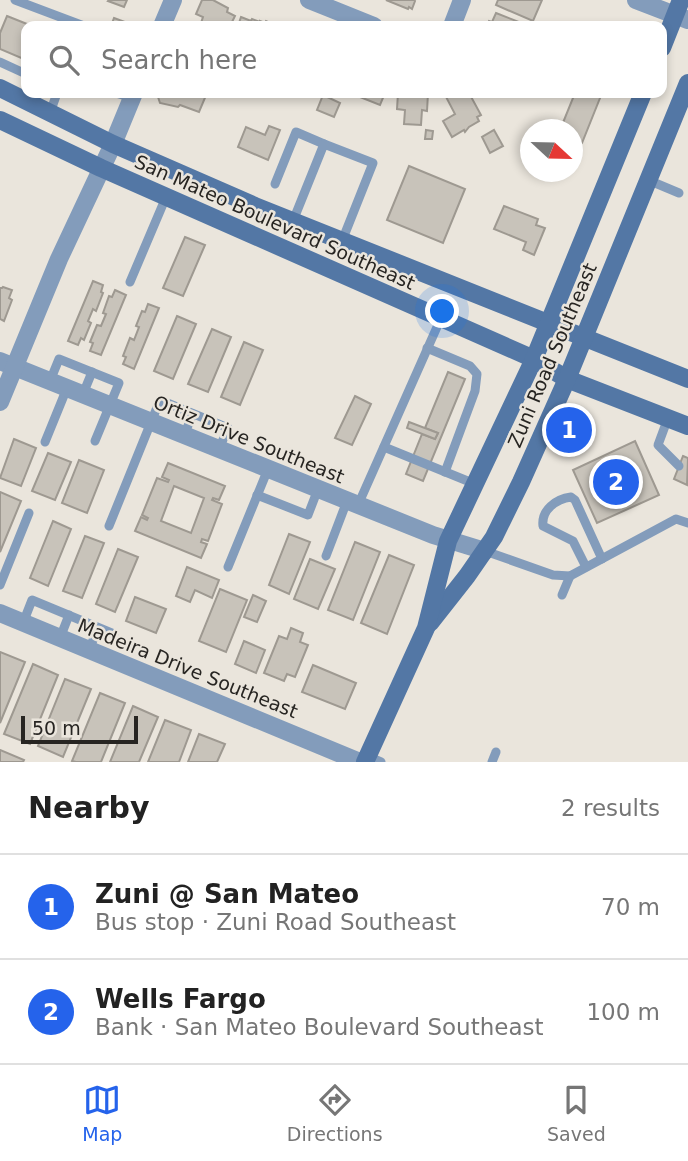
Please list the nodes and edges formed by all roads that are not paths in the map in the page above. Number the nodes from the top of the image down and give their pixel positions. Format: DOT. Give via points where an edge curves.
graph roads {
  1 [pos="15,0"];
  2 [pos="173,0"];
  3 [pos="309,0"];
  4 [pos="462,0"];
  5 [pos="636,0"];
  6 [pos="681,12"];
  7 [pos="71,21"];
  8 [pos="164,21"];
  9 [pos="362,21"];
  10 [pos="454,21"];
  11 [pos="667,39"];
  12 [pos="0,62"];
  13 [pos="21,72"];
  14 [pos="688,83"];
  15 [pos="0,88"];
  16 [pos="55,98"];
  17 [pos="126,98"];
  18 [pos="641,98"];
  19 [pos="50,113"];
  20 [pos="0,120"];
  21 [pos="113,144"];
  22 [pos="324,144"];
  23 [pos="101,168"];
  24 [pos="648,180"];
  25 [pos="275,184"];
  26 [pos="680,193"];
  27 [pos="166,197"];
  28 [pos="293,221"];
  29 [pos="342,241"];
  30 [pos="130,282"];
  31 [pos="441,318"];
  32 [pos="548,322"];
  33 [pos="584,337"];
  34 [pos="428,348"];
  35 [pos="534,359"];
  36 [pos="7,364"];
  37 [pos="92,372"];
  38 [pos="567,379"];
  39 [pos="688,379"];
  40 [pos="67,388"];
  41 [pos="0,402"];
  42 [pos="110,405"];
  43 [pos="193,414"];
  44 [pos="668,418"];
  45 [pos="152,422"];
  46 [pos="688,426"];
  47 [pos="184,435"];
  48 [pos="95,441"];
  49 [pos="45,442"];
  50 [pos="384,447"];
  51 [pos="219,449"];
  52 [pos="679,466"];
  53 [pos="268,469"];
  54 [pos="445,472"];
  55 [pos="475,484"];
  56 [pos="318,489"];
  57 [pos="257,495"];
  58 [pos="353,503"];
  59 [pos="29,513"];
  60 [pos="688,523"];
  61 [pos="109,526"];
  62 [pos="448,541"];
  63 [pos="485,551"];
  64 [pos="326,556"];
  65 [pos="602,559"];
  66 [pos="228,567"];
  67 [pos="586,567"];
  68 [pos="570,576"];
  69 [pos="0,585"];
  70 [pos="562,595"];
  71 [pos="0,613"];
  72 [pos="69,615"];
  73 [pos="23,623"];
  74 [pos="98,628"];
  75 [pos="426,628"];
  76 [pos="114,634"];
  77 [pos="60,638"];
  78 [pos="89,650"];
  79 [pos="496,752"];
  80 [pos="368,761"];
  81 [pos="492,762"];
  1 -- 7 [label="lane"];
  2 -- 8 [label="street"];
  3 -- 9 [label="street"];
  4 -- 10 [label="street"];
  5 -- 6 [label="street"];
  6 -- 11 [label="main road"];
  12 -- 13 [label="lane"];
  14 -- 24 [label="main road, Zuni Road Southeast"];
  15 -- 19 [label="main road, San Mateo Boulevard Southeast"];
  16 -- 19 [label="lane"];
  17 -- 21 [label="street"];
  18 -- 32 [label="main road, Zuni Road Southeast"];
  19 -- 21 [label="main road, San Mateo Boulevard Southeast"];
  20 -- 23 [label="main road, San Mateo Boulevard Southeast"];
  21 -- 23 [label="street"];
  21 -- 28 [label="main road, San Mateo Boulevard Southeast"];
  22 -- 25 [label="lane" via="296,132"];
  22 -- 28 [label="lane"];
  22 -- 29 [label="lane" via="373,163"];
  23 -- 27 [label="main road, San Mateo Boulevard Southeast"];
  23 -- 36 [label="street"];
  24 -- 26 [label="lane"];
  24 -- 33 [label="main road, Zuni Road Southeast"];
  27 -- 30 [label="lane"];
  27 -- 31 [label="main road, San Mateo Boulevard Southeast"];
  28 -- 29 [label="main road, San Mateo Boulevard Southeast"];
  29 -- 32 [label="main road, San Mateo Boulevard Southeast"];
  31 -- 34 [label="lane"];
  31 -- 35 [label="main road, San Mateo Boulevard Southeast"];
  32 -- 33 [label="main road, San Mateo Boulevard Southeast"];
  32 -- 35 [label="main road, Zuni Road Southeast"];
  33 -- 38 [label="main road, Zuni Road Southeast"];
  33 -- 39 [label="main road, San Mateo Boulevard Southeast"];
  34 -- 50 [label="lane"];
  34 -- 54 [label="lane" via="470,366 477,374"];
  35 -- 38 [label="main road, San Mateo Boulevard Southeast"];
  35 -- 55 [label="main road, Zuni Road Southeast"];
  36 -- 40 [label="street, Ortiz Drive Southeast"];
  36 -- 41 [label="street"];
  37 -- 40 [label="lane"];
  37 -- 40 [label="lane" via="59,359"];
  37 -- 42 [label="lane" via="119,383"];
  38 -- 44 [label="main road, San Mateo Boulevard Southeast"];
  38 -- 63 [label="main road, Zuni Road Southeast" via="522,482"];
  40 -- 42 [label="street, Ortiz Drive Southeast"];
  40 -- 49 [label="lane"];
  42 -- 45 [label="street, Ortiz Drive Southeast"];
  42 -- 48 [label="lane"];
  43 -- 45 [label="lane" via="160,400"];
  43 -- 47 [label="lane"];
  43 -- 51 [label="lane" via="228,428"];
  44 -- 46 [label="main road, San Mateo Boulevard Southeast"];
  44 -- 52 [label="lane" via="658,445"];
  45 -- 47 [label="street, Ortiz Drive Southeast"];
  45 -- 61 [label="lane"];
  47 -- 51 [label="street, Ortiz Drive Southeast"];
  50 -- 54 [label="lane"];
  50 -- 58 [label="lane"];
  51 -- 53 [label="street, Ortiz Drive Southeast"];
  53 -- 56 [label="street, Ortiz Drive Southeast"];
  53 -- 57 [label="lane"];
  54 -- 55 [label="lane"];
  55 -- 62 [label="main road, Zuni Road Southeast"];
  56 -- 57 [label="lane" via="307,515"];
  56 -- 58 [label="street, Ortiz Drive Southeast"];
  57 -- 66 [label="lane"];
  58 -- 62 [label="street, Ortiz Drive Southeast"];
  58 -- 64 [label="lane"];
  59 -- 69 [label="lane"];
  60 -- 65 [label="lane" via="676,519"];
  62 -- 63 [label="street, Ortiz Drive Southeast"];
  62 -- 75 [label="main road, Zuni Road Southeast"];
  63 -- 68 [label="lane" via="553,575"];
  63 -- 75 [label="main road, Zuni Road Southeast"];
  65 -- 67 [label="lane"];
  65 -- 67 [label="lane" via="575,500 560,500 548,509 542,526 573,541"];
  67 -- 68 [label="lane"];
  68 -- 70 [label="lane"];
  71 -- 73 [label="street, Madeira Drive Southeast"];
  72 -- 73 [label="lane" via="32,600"];
  72 -- 74 [label="lane"];
  72 -- 77 [label="lane"];
  73 -- 77 [label="street, Madeira Drive Southeast"];
  74 -- 76 [label="lane"];
  74 -- 78 [label="lane"];
  75 -- 80 [label="main road, Zuni Road Southeast"];
  77 -- 78 [label="street, Madeira Drive Southeast"];
  78 -- 80 [label="street, Madeira Drive Southeast"];
  79 -- 81 [label="lane"];
}
